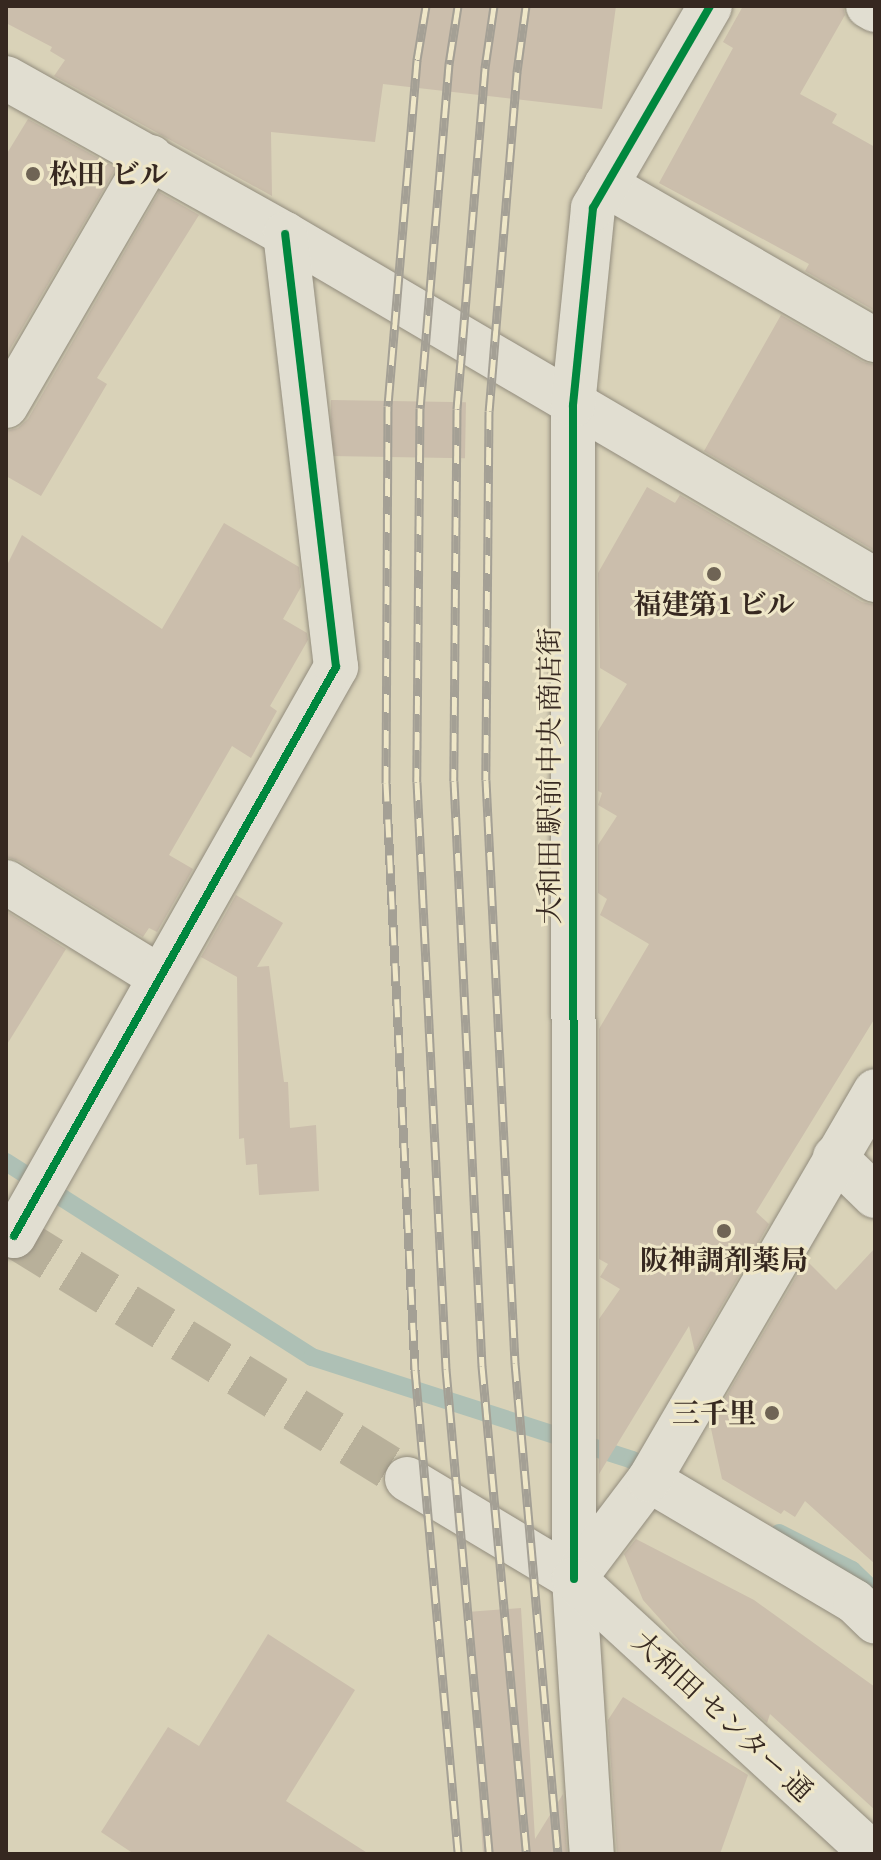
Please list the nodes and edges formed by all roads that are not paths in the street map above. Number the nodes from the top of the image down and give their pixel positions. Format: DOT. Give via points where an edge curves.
graph roads {
  1 [pos="710,6"];
  2 [pos="868,6"];
  3 [pos="875,10"];
  4 [pos="6,78"];
  5 [pos="151,157"];
  6 [pos="606,185"];
  7 [pos="285,234"];
  8 [pos="875,340"];
  9 [pos="573,405"];
  10 [pos="6,406"];
  11 [pos="875,580"];
  12 [pos="6,882"];
  13 [pos="160,977"];
  14 [pos="875,1091"];
  15 [pos="835,1157"];
  16 [pos="875,1196"];
  17 [pos="6,1231"];
  18 [pos="407,1479"];
  19 [pos="649,1480"];
  20 [pos="574,1579"];
  21 [pos="875,1621"];
  22 [pos="592,1854"];
  23 [pos="873,1854"];
  1 -- 6 [label="street, 大和田 駅前 中央 商店街"];
  2 -- 3 [label="street"];
  4 -- 5 [label="street"];
  5 -- 7 [label="street"];
  5 -- 10 [label="street"];
  6 -- 8 [label="street"];
  6 -- 9 [label="street, 大和田 駅前 中央 商店街" via="593,208"];
  7 -- 9 [label="street"];
  7 -- 13 [label="street" via="336,667"];
  9 -- 11 [label="street"];
  9 -- 20 [label="street, 大和田 駅前 中央 商店街"];
  12 -- 13 [label="street"];
  13 -- 17 [label="street" via="14,1236"];
  14 -- 15 [label="street"];
  15 -- 16 [label="street"];
  15 -- 19 [label="street"];
  18 -- 20 [label="street, 大和田 センター 通"];
  19 -- 20 [label="street"];
  19 -- 21 [label="street" via="855,1602"];
  20 -- 22 [label="street, 大和田 駅前 中央 商店街"];
  20 -- 23 [label="street, 大和田 センター 通"];
}
